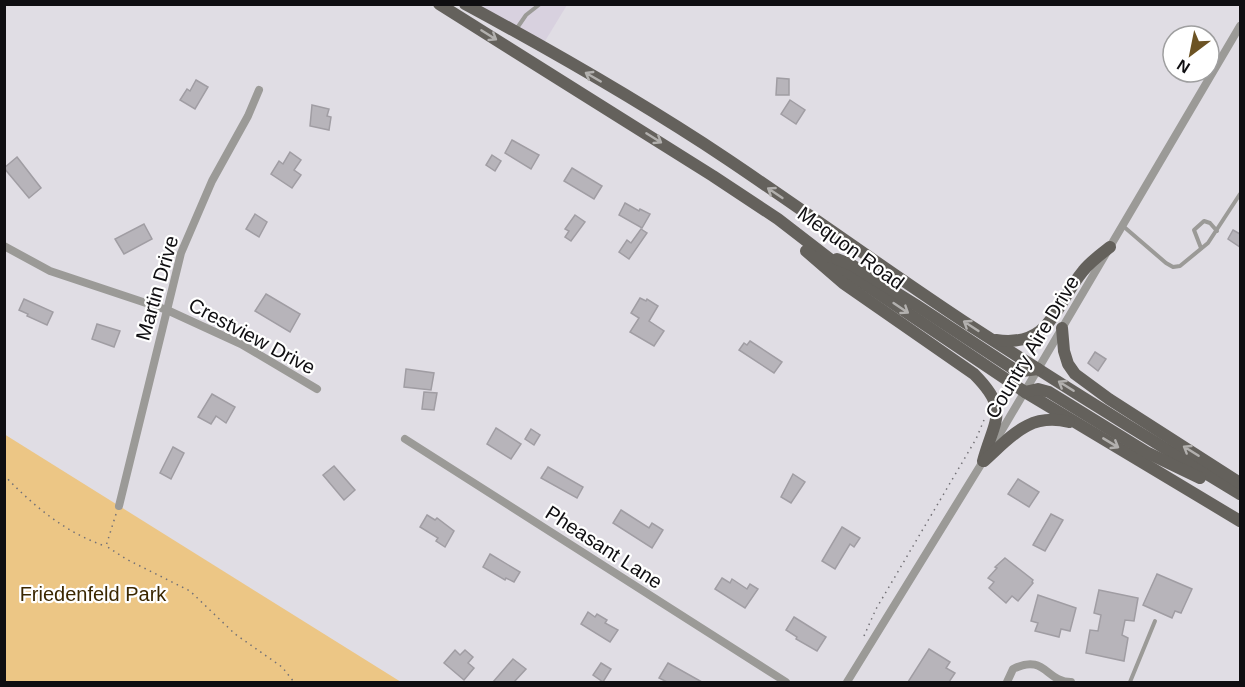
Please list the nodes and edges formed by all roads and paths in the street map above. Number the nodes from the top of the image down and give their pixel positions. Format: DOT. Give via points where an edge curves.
graph roads {
  1 [pos="439,4"];
  2 [pos="465,4"];
  3 [pos="537,5"];
  4 [pos="1240,26"];
  5 [pos="515,31"];
  6 [pos="259,90"];
  7 [pos="1240,194"];
  8 [pos="784,224"];
  9 [pos="1123,225"];
  10 [pos="1217,231"];
  11 [pos="4,246"];
  12 [pos="1110,247"];
  13 [pos="1201,248"];
  14 [pos="820,252"];
  15 [pos="167,310"];
  16 [pos="1062,328"];
  17 [pos="994,340"];
  18 [pos="1038,369"];
  19 [pos="317,389"];
  20 [pos="1025,392"];
  21 [pos="984,418"];
  22 [pos="1080,425"];
  23 [pos="405,439"];
  24 [pos="983,461"];
  25 [pos="4,475"];
  26 [pos="1240,483"];
  27 [pos="1240,495"];
  28 [pos="119,506"];
  29 [pos="1240,520"];
  30 [pos="106,546"];
  31 [pos="1155,621"];
  32 [pos="864,635"];
  33 [pos="294,682"];
  34 [pos="786,682"];
  35 [pos="848,682"];
  36 [pos="1007,682"];
  37 [pos="1065,682"];
  38 [pos="1071,682"];
  39 [pos="1130,682"];
  1 -- 8 [label="main road, Mequon Road, one-way"];
  2 -- 5 [label="main road, Mequon Road"];
  3 -- 5 [label="lane"];
  4 -- 9 [label="street, Country Aire Drive"];
  17 -- 5 [label="main road, Mequon Road, one-way" via="724,158"];
  6 -- 15 [label="street, Martin Drive" via="212,181 181,253"];
  7 -- 10 [label="lane"];
  8 -- 14 [label="main road, Mequon Road"];
  8 -- 24 [label="main road" via="799,244 843,283 987,387 998,409"];
  9 -- 12 [label="street, Country Aire Drive"];
  9 -- 13 [label="lane" via="1173,267 1180,267"];
  10 -- 13 [label="lane"];
  10 -- 13 [label="lane" via="1210,223 1198,224 1194,230"];
  11 -- 15 [label="street, Crestview Drive" via="50,271"];
  12 -- 16 [label="street, Country Aire Drive"];
  12 -- 17 [label="main road" via="1083,271 1041,331 1017,342"];
  14 -- 18 [label="main road" via="852,265 1012,368"];
  14 -- 20 [label="main road, Mequon Road, one-way"];
  15 -- 19 [label="street, Crestview Drive" via="241,344"];
  15 -- 28 [label="street, Martin Drive"];
  16 -- 18 [label="street, Country Aire Drive"];
  26 -- 16 [label="main road, one-way" via="1089,385 1068,364"];
  17 -- 18 [label="main road, Mequon Road"];
  18 -- 20 [label="street, Country Aire Drive"];
  27 -- 18 [label="main road, Mequon Road, one-way"];
  20 -- 22 [label="main road, Mequon Road"];
  20 -- 24 [label="street, Country Aire Drive"];
  20 -- 27 [label="main road" via="1049,392 1148,453"];
  21 -- 32 [label="path" via="976,439"];
  22 -- 24 [label="main road" via="1058,419 1035,421"];
  22 -- 29 [label="main road, Mequon Road, one-way"];
  23 -- 34 [label="street, Pheasant Lane"];
  24 -- 35 [label="street, Country Aire Drive"];
  25 -- 30 [label="path" via="67,528"];
  28 -- 30 [label="path"];
  30 -- 33 [label="path" via="190,591 228,628 282,667"];
  31 -- 39 [label="lane"];
  36 -- 37 [label="street" via="1013,669 1025,663 1038,665"];
  37 -- 38 [label="street"];
}
